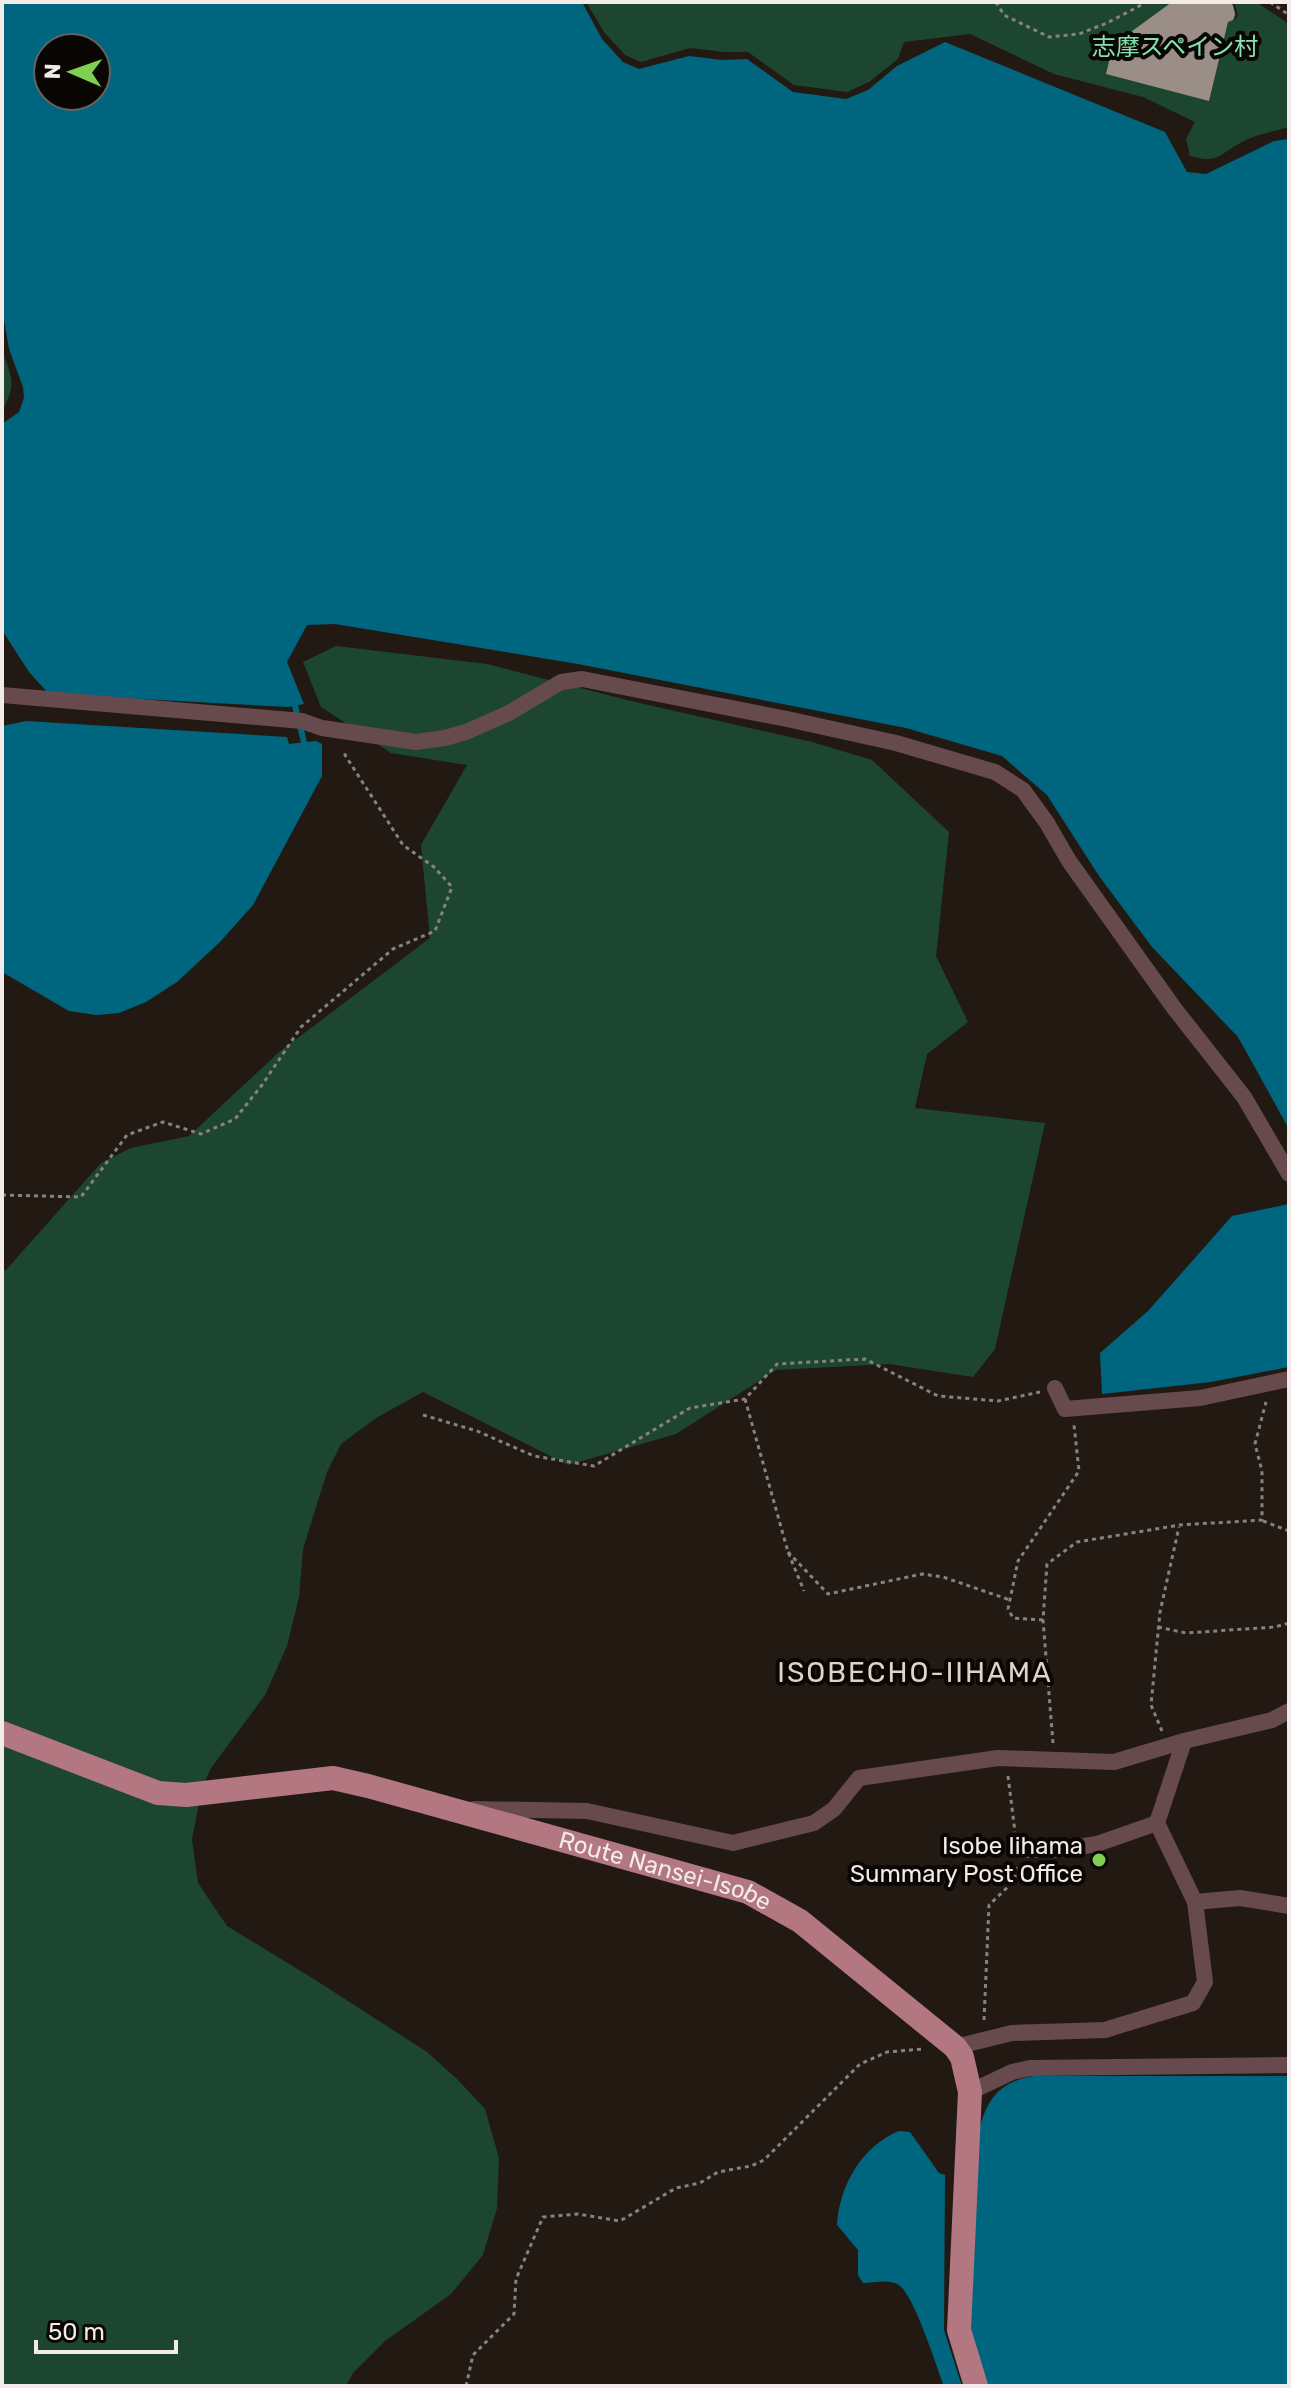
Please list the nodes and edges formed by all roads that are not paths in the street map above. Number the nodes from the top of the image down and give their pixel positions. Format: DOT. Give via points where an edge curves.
graph roads {
  1 [pos="2,695"];
  2 [pos="1289,1174"];
  3 [pos="1280,1380"];
  4 [pos="1055,1388"];
  5 [pos="1289,1711"];
  6 [pos="2,1733"];
  7 [pos="1176,1743"];
  8 [pos="453,1809"];
  9 [pos="1157,1823"];
  10 [pos="1018,1850"];
  11 [pos="1195,1902"];
  12 [pos="1289,1906"];
  13 [pos="955,2047"];
  14 [pos="1289,2065"];
  15 [pos="970,2092"];
  16 [pos="976,2386"];
  1 -- 2 [label="street" via="302,721 416,742 466,732 561,682 582,679 865,736 995,772 1023,790 1157,984 1244,1097"];
  3 -- 4 [label="street" via="1200,1398 1065,1409"];
  5 -- 7 [label="street" via="1272,1720"];
  6 -- 8 [label="main road, Route Nansei-Isobe" via="158,1793 186,1795 333,1778"];
  7 -- 8 [label="street" via="1114,1762 1007,1758 859,1778 834,1809 814,1823 733,1843 587,1811"];
  7 -- 9 [label="street"];
  8 -- 13 [label="main road, Route Nansei-Isobe" via="748,1892 800,1921"];
  9 -- 10 [label="street" via="1097,1844"];
  9 -- 11 [label="street"];
  11 -- 12 [label="street" via="1240,1898"];
  11 -- 13 [label="street" via="1205,1982 1193,2003 1105,2030 1012,2033"];
  13 -- 15 [label="main road"];
  14 -- 15 [label="street" via="1030,2068"];
  15 -- 16 [label="main road" via="959,2330"];
}
